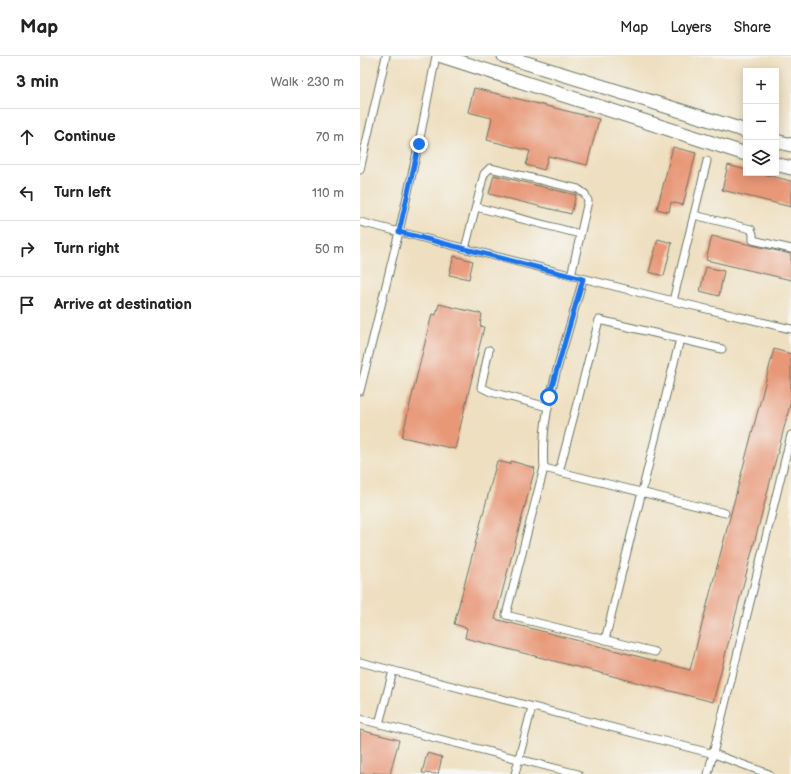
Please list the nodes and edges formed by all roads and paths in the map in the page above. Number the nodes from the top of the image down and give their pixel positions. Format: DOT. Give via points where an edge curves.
graph roads {
  1 [pos="386,56"];
  2 [pos="436,56"];
  3 [pos="442,56"];
  4 [pos="504,56"];
  5 [pos="743,130"];
  6 [pos="779,142"];
  7 [pos="791,145"];
  8 [pos="743,153"];
  9 [pos="707,161"];
  10 [pos="779,165"];
  11 [pos="791,168"];
  12 [pos="360,170"];
  13 [pos="476,207"];
  14 [pos="694,215"];
  15 [pos="360,222"];
  16 [pos="399,232"];
  17 [pos="580,234"];
  18 [pos="465,249"];
  19 [pos="791,249"];
  20 [pos="571,276"];
  21 [pos="583,279"];
  22 [pos="673,301"];
  23 [pos="791,329"];
  24 [pos="680,339"];
  25 [pos="722,349"];
  26 [pos="489,350"];
  27 [pos="360,391"];
  28 [pos="548,407"];
  29 [pos="791,435"];
  30 [pos="544,468"];
  31 [pos="559,472"];
  32 [pos="641,492"];
  33 [pos="725,513"];
  34 [pos="605,640"];
  35 [pos="656,652"];
  36 [pos="360,662"];
  37 [pos="393,671"];
  38 [pos="532,707"];
  39 [pos="360,719"];
  40 [pos="380,724"];
  41 [pos="714,754"];
  42 [pos="518,759"];
  43 [pos="515,774"];
  44 [pos="578,774"];
  45 [pos="708,774"];
  46 [pos="769,774"];
  1 -- 12 [label="lane"];
  2 -- 16 [label="lane"];
  3 -- 8 [label="street"];
  4 -- 5 [label="street"];
  6 -- 7 [label="street"];
  9 -- 14 [label="lane"];
  10 -- 11 [label="street"];
  13 -- 17 [label="lane"];
  13 -- 17 [label="lane" via="484,174 490,168 578,189 585,194 588,201"];
  13 -- 18 [label="lane"];
  14 -- 19 [label="lane" via="751,229 753,240"];
  14 -- 22 [label="lane"];
  15 -- 16 [label="lane"];
  16 -- 18 [label="lane"];
  16 -- 27 [label="lane"];
  17 -- 20 [label="lane"];
  18 -- 20 [label="lane"];
  20 -- 21 [label="lane"];
  21 -- 22 [label="lane"];
  21 -- 28 [label="lane"];
  22 -- 23 [label="lane"];
  24 -- 25 [label="lane"];
  24 -- 31 [label="lane" via="599,320"];
  24 -- 32 [label="lane"];
  26 -- 28 [label="lane" via="481,387"];
  28 -- 30 [label="lane" via="544,427"];
  29 -- 41 [label="lane"];
  30 -- 31 [label="lane"];
  30 -- 34 [label="lane" via="506,615"];
  31 -- 32 [label="lane"];
  32 -- 33 [label="lane"];
  32 -- 34 [label="lane"];
  34 -- 35 [label="lane"];
  36 -- 37 [label="lane"];
  37 -- 38 [label="lane"];
  37 -- 40 [label="lane"];
  38 -- 41 [label="lane"];
  38 -- 42 [label="lane"];
  39 -- 40 [label="lane"];
  40 -- 42 [label="lane"];
  41 -- 45 [label="lane"];
  41 -- 46 [label="lane"];
  42 -- 43 [label="lane"];
  42 -- 44 [label="lane"];
}
